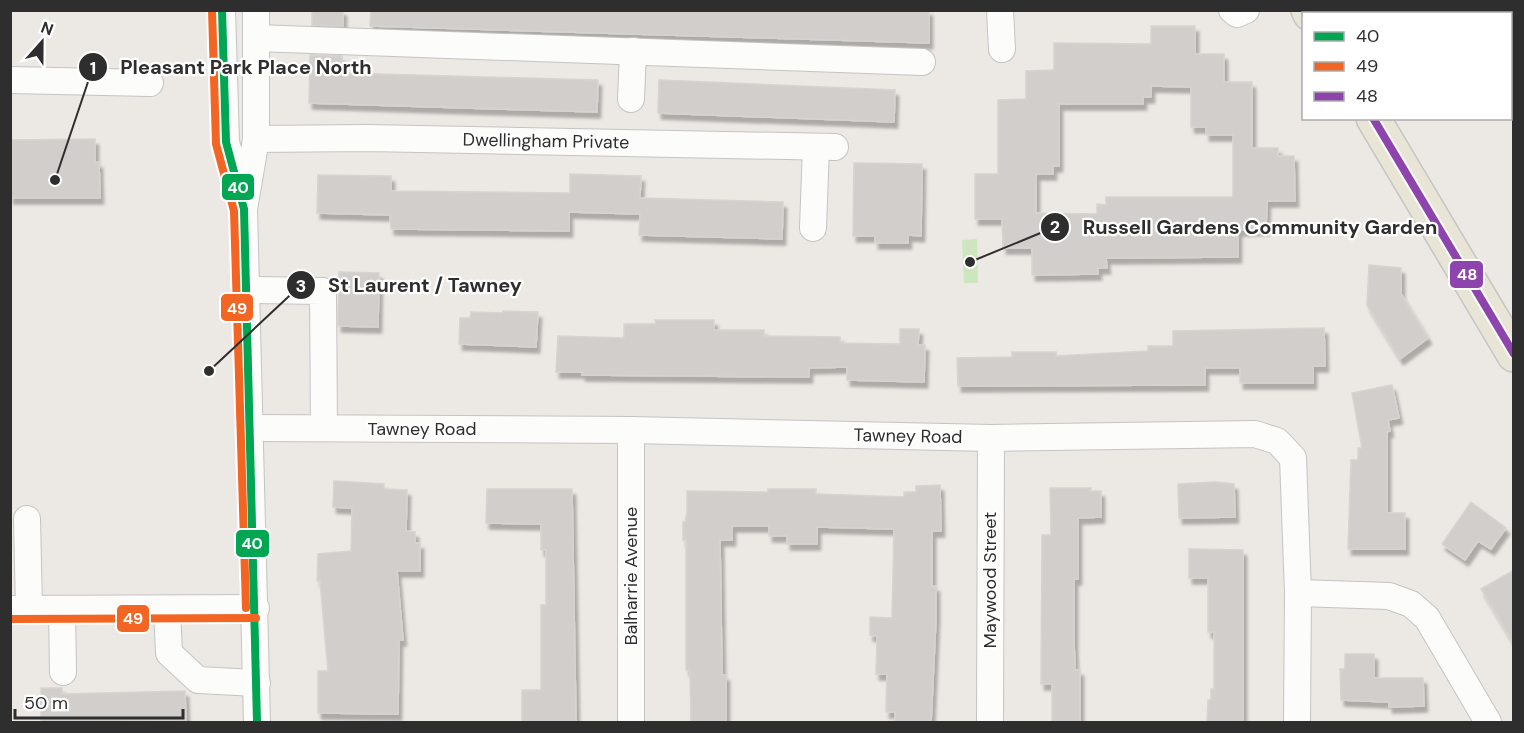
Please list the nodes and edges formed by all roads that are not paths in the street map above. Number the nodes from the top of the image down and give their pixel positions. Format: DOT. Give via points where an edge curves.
graph roads {
  1 [pos="222,10"];
  2 [pos="256,10"];
  3 [pos="1000,10"];
  4 [pos="1232,10"];
  5 [pos="1246,10"];
  6 [pos="256,38"];
  7 [pos="1002,49"];
  8 [pos="633,51"];
  9 [pos="922,62"];
  10 [pos="10,80"];
  11 [pos="150,83"];
  12 [pos="631,99"];
  13 [pos="1373,120"];
  14 [pos="256,139"];
  15 [pos="244,209"];
  16 [pos="813,228"];
  17 [pos="247,290"];
  18 [pos="1514,355"];
  19 [pos="250,428"];
  20 [pos="324,428"];
  21 [pos="631,430"];
  22 [pos="991,438"];
  23 [pos="27,519"];
  24 [pos="1298,593"];
  25 [pos="256,608"];
  26 [pos="20,609"];
  27 [pos="62,609"];
  28 [pos="167,609"];
  29 [pos="63,672"];
  30 [pos="257,683"];
  31 [pos="257,723"];
  32 [pos="631,723"];
  33 [pos="990,723"];
  34 [pos="1297,723"];
  35 [pos="1488,723"];
  1 -- 15 [label="street" via="226,141"];
  2 -- 6 [label="street"];
  3 -- 7 [label="street"];
  4 -- 5 [label="street" via="1237,14"];
  6 -- 8 [label="street"];
  6 -- 14 [label="street"];
  8 -- 9 [label="street"];
  8 -- 12 [label="street"];
  10 -- 11 [label="street"];
  13 -- 18 [label="main road"];
  14 -- 15 [label="street"];
  14 -- 16 [label="street, Dwellingham Private" via="826,147"];
  15 -- 17 [label="street"];
  17 -- 19 [label="street"];
  17 -- 20 [label="street" via="323,291"];
  19 -- 20 [label="street, Tawney Road"];
  19 -- 25 [label="street"];
  20 -- 21 [label="street, Tawney Road"];
  21 -- 22 [label="street, Tawney Road"];
  21 -- 32 [label="street, Balharrie Avenue"];
  22 -- 24 [label="street, Tawney Road" via="1255,434 1277,441 1293,458"];
  22 -- 33 [label="street, Maywood Street"];
  23 -- 26 [label="street"];
  24 -- 34 [label="street, Tawney Road"];
  24 -- 35 [label="street" via="1389,596 1411,604 1427,618"];
  25 -- 28 [label="street"];
  25 -- 30 [label="street"];
  26 -- 27 [label="street"];
  27 -- 28 [label="street"];
  27 -- 29 [label="street"];
  28 -- 30 [label="street" via="169,653 198,680"];
  30 -- 31 [label="street"];
}
